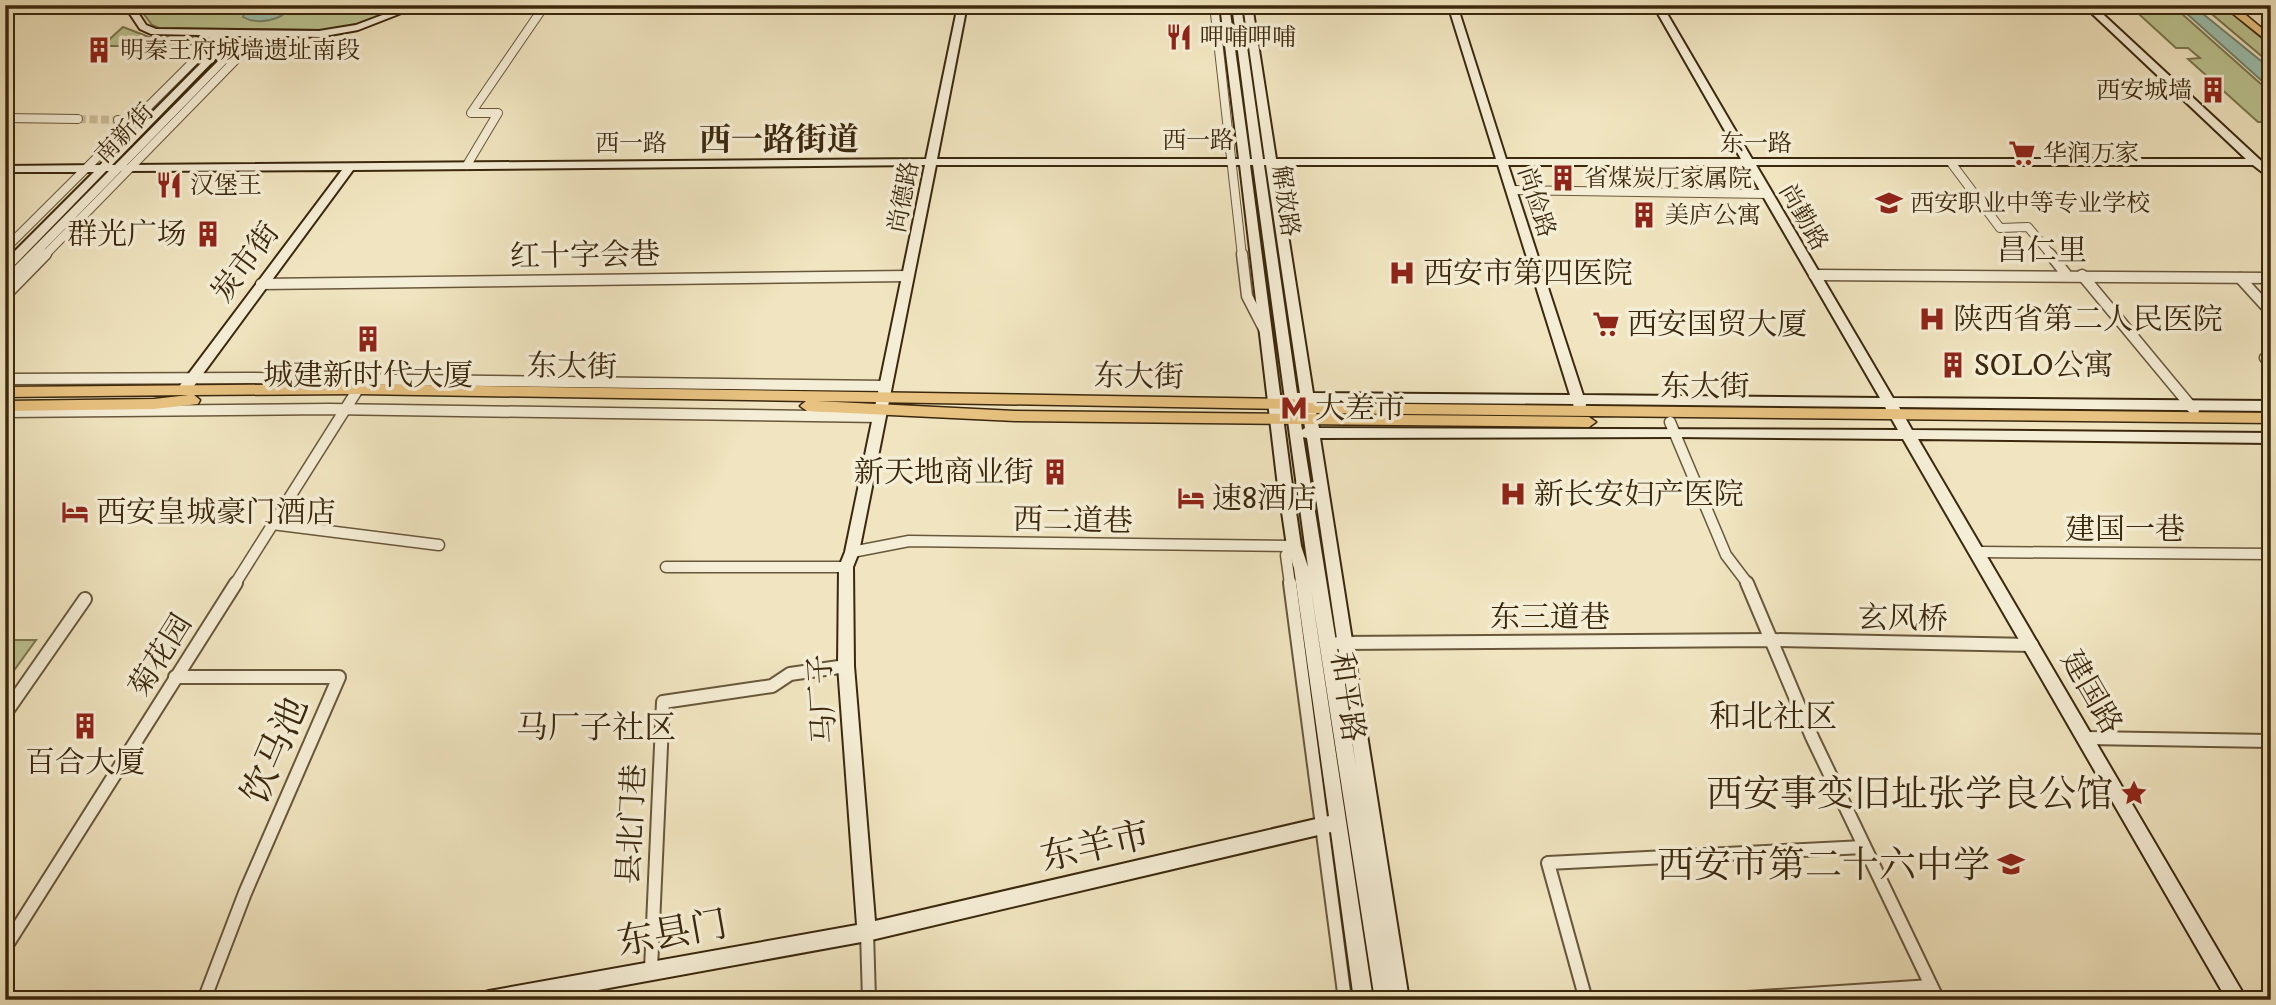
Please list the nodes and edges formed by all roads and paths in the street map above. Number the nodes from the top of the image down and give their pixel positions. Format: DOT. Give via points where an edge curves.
graph roads {
  1 [pos="128,5"];
  2 [pos="418,5"];
  3 [pos="545,5"];
  4 [pos="963,5"];
  5 [pos="1214,5"];
  6 [pos="1224,5"];
  7 [pos="1236,5"];
  8 [pos="1247,5"];
  9 [pos="1452,5"];
  10 [pos="1657,5"];
  11 [pos="2087,5"];
  12 [pos="2227,5"];
  13 [pos="2241,5"];
  14 [pos="2271,28"];
  15 [pos="203,34"];
  16 [pos="285,34"];
  17 [pos="218,37"];
  18 [pos="256,39"];
  19 [pos="2271,41"];
  20 [pos="5,118"];
  21 [pos="78,119"];
  22 [pos="118,120"];
  23 [pos="136,120"];
  24 [pos="151,120"];
  25 [pos="1232,161"];
  26 [pos="1258,161"];
  27 [pos="932,162"];
  28 [pos="1502,162"];
  29 [pos="2255,162"];
  30 [pos="1749,164"];
  31 [pos="1952,164"];
  32 [pos="467,165"];
  33 [pos="121,166"];
  34 [pos="135,166"];
  35 [pos="344,166"];
  36 [pos="5,169"];
  37 [pos="87,169"];
  38 [pos="101,169"];
  39 [pos="2271,176"];
  40 [pos="1511,190"];
  41 [pos="1767,194"];
  42 [pos="5,249"];
  43 [pos="5,268"];
  44 [pos="2066,274"];
  45 [pos="1814,275"];
  46 [pos="2082,275"];
  47 [pos="908,276"];
  48 [pos="2240,278"];
  49 [pos="2271,278"];
  50 [pos="5,283"];
  51 [pos="261,284"];
  52 [pos="5,296"];
  53 [pos="2271,312"];
  54 [pos="1264,330"];
  55 [pos="5,379"];
  56 [pos="181,384"];
  57 [pos="5,392"];
  58 [pos="352,399"];
  59 [pos="1272,400"];
  60 [pos="882,402"];
  61 [pos="5,406"];
  62 [pos="1580,406"];
  63 [pos="2271,406"];
  64 [pos="2195,411"];
  65 [pos="5,412"];
  66 [pos="1302,414"];
  67 [pos="2271,418"];
  68 [pos="1897,419"];
  69 [pos="1276,427"];
  70 [pos="1673,427"];
  71 [pos="2271,427"];
  72 [pos="2271,438"];
  73 [pos="272,524"];
  74 [pos="439,545"];
  75 [pos="1294,546"];
  76 [pos="1979,552"];
  77 [pos="2271,554"];
  78 [pos="849,559"];
  79 [pos="666,567"];
  80 [pos="86,599"];
  81 [pos="1772,640"];
  82 [pos="1337,643"];
  83 [pos="2032,645"];
  84 [pos="846,666"];
  85 [pos="176,677"];
  86 [pos="5,714"];
  87 [pos="2086,738"];
  88 [pos="2271,741"];
  89 [pos="1330,824"];
  90 [pos="1864,847"];
  91 [pos="867,932"];
  92 [pos="5,948"];
  93 [pos="651,969"];
  94 [pos="1931,986"];
  95 [pos="535,996"];
  96 [pos="204,1000"];
  97 [pos="489,1000"];
  98 [pos="869,1000"];
  99 [pos="1345,1000"];
  100 [pos="1364,1000"];
  101 [pos="1385,1000"];
  102 [pos="1400,1000"];
  103 [pos="1586,1000"];
  104 [pos="1716,1000"];
  105 [pos="1938,1000"];
  106 [pos="2238,1000"];
  1 -- 15 [label="street" via="148,30"];
  2 -- 16 [label="street" via="344,30"];
  3 -- 32 [label="street" via="471,113 498,113"];
  4 -- 27 [label="street, 尚德路"];
  5 -- 25 [label="street"];
  6 -- 26 [label="street, 解放路"];
  7 -- 26 [label="street, 解放路"];
  8 -- 26 [label="street"];
  9 -- 28 [label="street, 尚俭路"];
  10 -- 30 [label="street, 尚勤路"];
  11 -- 29 [label="street"];
  12 -- 19 [label="main road"];
  13 -- 14 [label="main road"];
  15 -- 16 [label="street"];
  15 -- 17 [label="street"];
  16 -- 18 [label="street, 南新街"];
  17 -- 23 [label="street"];
  17 -- 24 [label="street, 南新街" via="222,48"];
  18 -- 33 [label="street, 南新街" via="236,48"];
  18 -- 34 [label="street"];
  20 -- 21 [label="street"];
  22 -- 23 [label="street"];
  23 -- 24 [label="street"];
  23 -- 37 [label="street"];
  24 -- 38 [label="street, 南新街"];
  25 -- 26 [label="street, 西一路"];
  25 -- 27 [label="street, 西一路"];
  25 -- 54 [label="street" via="1247,296"];
  26 -- 28 [label="street, 东一路"];
  26 -- 54 [label="street, 解放路"];
  26 -- 66 [label="street, 和平路"];
  27 -- 32 [label="street, 西一路"];
  27 -- 47 [label="street, 尚德路"];
  28 -- 30 [label="street, 东一路"];
  28 -- 40 [label="street, 尚俭路"];
  29 -- 31 [label="street, 东一路"];
  29 -- 39 [label="street"];
  30 -- 31 [label="street, 东一路"];
  30 -- 41 [label="street, 尚勤路"];
  31 -- 44 [label="street" via="2000,228 2028,228"];
  32 -- 35 [label="street, 西一路"];
  33 -- 34 [label="street, 西一路"];
  33 -- 38 [label="street, 西一路"];
  33 -- 50 [label="street, 南新街"];
  34 -- 35 [label="street, 西一路"];
  34 -- 52 [label="street"];
  35 -- 51 [label="street, 炭市街"];
  35 -- 56 [label="street, 炭市街"];
  36 -- 37 [label="street, 西一路"];
  37 -- 38 [label="street, 西一路"];
  37 -- 42 [label="street"];
  38 -- 43 [label="street, 南新街"];
  40 -- 41 [label="street"];
  40 -- 62 [label="street, 尚俭路"];
  41 -- 45 [label="street, 尚勤路"];
  44 -- 45 [label="street, 昌仁里"];
  44 -- 46 [label="street, 昌仁里"];
  45 -- 68 [label="street, 尚勤路"];
  46 -- 48 [label="street, 昌仁里"];
  46 -- 64 [label="street"];
  47 -- 51 [label="street, 红十字会巷"];
  47 -- 60 [label="street, 尚德路"];
  48 -- 49 [label="street, 昌仁里"];
  48 -- 53 [label="street"];
  51 -- 56 [label="street, 炭市街"];
  54 -- 59 [label="street, 解放路"];
  55 -- 56 [label="street"];
  56 -- 57 [label="main road, 东大街"];
  56 -- 58 [label="main road, 东大街"];
  56 -- 60 [label="street"];
  58 -- 60 [label="main road, 东大街"];
  58 -- 61 [label="main road, 东大街"];
  58 -- 65 [label="street"];
  58 -- 73 [label="street, 菊花园"];
  59 -- 60 [label="main road, 东大街"];
  59 -- 66 [label="main road, 东大街"];
  59 -- 69 [label="street, 和平路"];
  60 -- 69 [label="main road, 东大街" via="1015,416"];
  60 -- 78 [label="street, 马厂子"];
  62 -- 66 [label="main road, 东大街"];
  62 -- 68 [label="main road, 东大街"];
  63 -- 64 [label="street"];
  64 -- 67 [label="main road, 东大街"];
  64 -- 68 [label="main road, 东大街"];
  66 -- 69 [label="main road, 东大街"];
  66 -- 70 [label="main road, 东大街"];
  66 -- 82 [label="street, 和平路"];
  68 -- 70 [label="main road, 东大街"];
  68 -- 71 [label="main road, 东大街"];
  68 -- 72 [label="street"];
  68 -- 76 [label="street, 建国路"];
  69 -- 75 [label="street, 和平路"];
  70 -- 81 [label="street" via="1726,555 1752,589"];
  73 -- 74 [label="street"];
  73 -- 85 [label="street, 菊花园"];
  75 -- 78 [label="street, 西二道巷" via="909,541"];
  75 -- 89 [label="street, 和平路" via="1301,568"];
  76 -- 77 [label="street, 建国一巷"];
  76 -- 83 [label="street, 建国路"];
  78 -- 79 [label="street, 西二道巷"];
  78 -- 84 [label="street, 马厂子"];
  80 -- 86 [label="street"];
  81 -- 82 [label="street, 东三道巷"];
  81 -- 83 [label="street, 玄风桥"];
  81 -- 90 [label="street"];
  82 -- 101 [label="street, 和平路"];
  82 -- 102 [label="street"];
  83 -- 87 [label="street, 建国路"];
  84 -- 91 [label="street, 马厂子"];
  84 -- 93 [label="street, 县北门巷" via="790,674 772,686 663,702"];
  85 -- 92 [label="street, 菊花园"];
  85 -- 96 [label="street, 饮马池" via="339,677"];
  87 -- 88 [label="street"];
  87 -- 106 [label="street, 建国路"];
  89 -- 91 [label="street, 东羊市"];
  89 -- 99 [label="street"];
  89 -- 100 [label="street, 和平路"];
  90 -- 94 [label="street"];
  90 -- 103 [label="street" via="1548,863"];
  91 -- 93 [label="street, 东县门"];
  91 -- 98 [label="street, 马厂子"];
  93 -- 95 [label="street, 东县门"];
  94 -- 104 [label="street"];
  94 -- 105 [label="street"];
  95 -- 97 [label="street, 东县门"];
}
